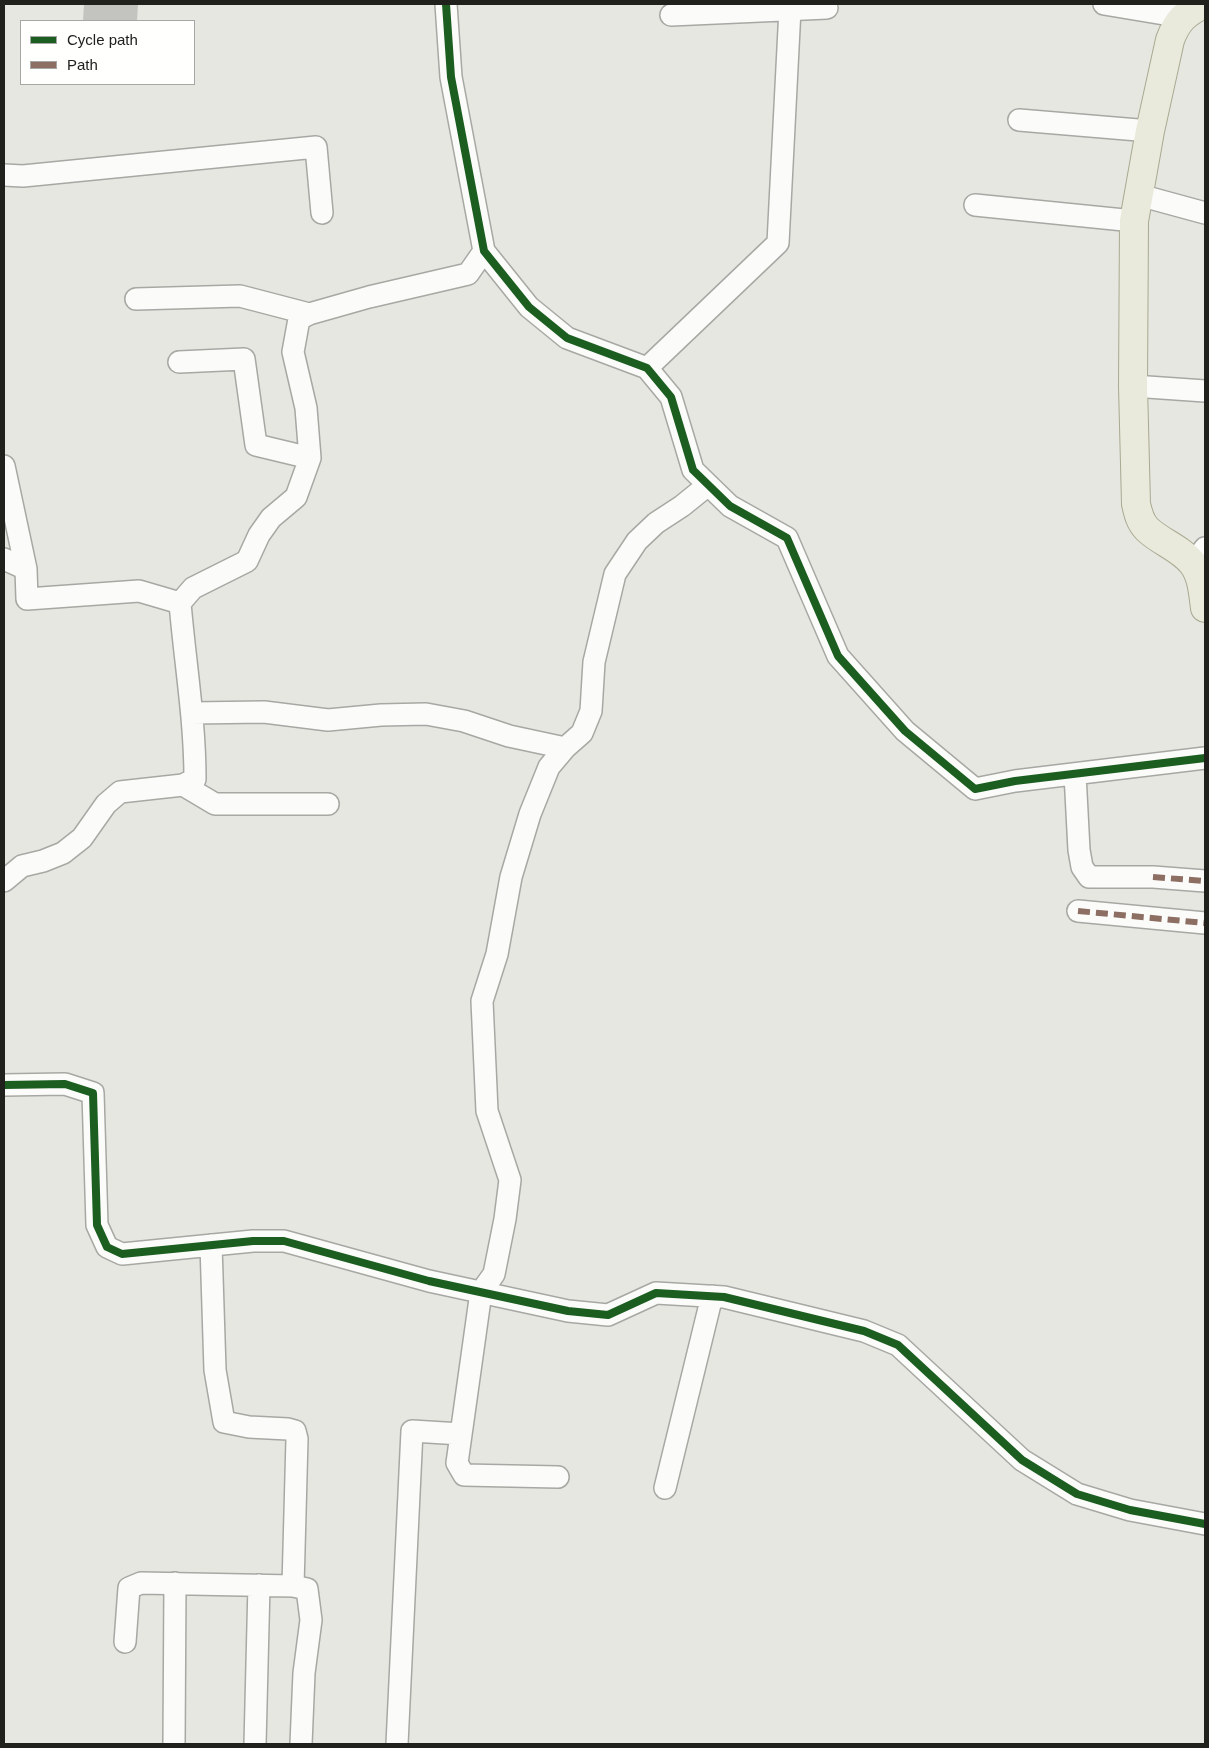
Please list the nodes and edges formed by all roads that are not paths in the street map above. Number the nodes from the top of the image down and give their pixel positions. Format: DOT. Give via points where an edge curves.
graph roads {
  1 [pos="446,4"];
  2 [pos="1104,4"];
  3 [pos="827,8"];
  4 [pos="1188,8"];
  5 [pos="790,9"];
  6 [pos="671,15"];
  7 [pos="1019,120"];
  8 [pos="1150,131"];
  9 [pos="4,175"];
  10 [pos="1139,194"];
  11 [pos="975,205"];
  12 [pos="1205,212"];
  13 [pos="322,213"];
  14 [pos="1134,221"];
  15 [pos="484,251"];
  16 [pos="136,299"];
  17 [pos="309,314"];
  18 [pos="180,362"];
  19 [pos="647,368"];
  20 [pos="1133,386"];
  21 [pos="1205,392"];
  22 [pos="310,458"];
  23 [pos="4,466"];
  24 [pos="708,485"];
  25 [pos="1199,556"];
  26 [pos="4,559"];
  27 [pos="26,568"];
  28 [pos="180,603"];
  29 [pos="1205,608"];
  30 [pos="192,713"];
  31 [pos="565,748"];
  32 [pos="1205,758"];
  33 [pos="1075,774"];
  34 [pos="184,784"];
  35 [pos="328,804"];
  36 [pos="4,881"];
  37 [pos="1205,881"];
  38 [pos="1078,912"];
  39 [pos="1205,923"];
  40 [pos="4,1085"];
  41 [pos="211,1245"];
  42 [pos="481,1292"];
  43 [pos="712,1296"];
  44 [pos="461,1434"];
  45 [pos="558,1476"];
  46 [pos="665,1488"];
  47 [pos="1205,1524"];
  48 [pos="175,1583"];
  49 [pos="259,1585"];
  50 [pos="293,1586"];
  51 [pos="125,1642"];
  52 [pos="174,1744"];
  53 [pos="255,1744"];
  54 [pos="301,1744"];
  55 [pos="397,1744"];
  1 -- 15 [label="street" via="451,77"];
  2 -- 4 [label="street"];
  3 -- 5 [label="street"];
  4 -- 8 [label="main road" via="1170,40"];
  5 -- 6 [label="street"];
  5 -- 19 [label="street" via="778,243"];
  7 -- 8 [label="street"];
  8 -- 10 [label="main road"];
  9 -- 13 [label="street" via="23,176 316,147"];
  10 -- 12 [label="street"];
  10 -- 14 [label="main road"];
  11 -- 14 [label="street"];
  14 -- 20 [label="main road"];
  15 -- 17 [label="street" via="468,274"];
  15 -- 19 [label="street" via="529,307 567,338"];
  16 -- 17 [label="street" via="240,296"];
  17 -- 22 [label="street" via="299,318 293,352 306,408"];
  18 -- 22 [label="street" via="244,359 256,446"];
  19 -- 24 [label="street" via="671,396 693,470"];
  20 -- 21 [label="street"];
  20 -- 25 [label="main road" via="1136,504 1140,518 1146,528 1183,554"];
  22 -- 28 [label="street" via="296,496 271,518 247,561 193,588"];
  23 -- 27 [label="street"];
  24 -- 31 [label="street" via="637,541 615,574 594,662 591,711 582,733"];
  24 -- 33 [label="street" via="730,506 787,538 838,656 905,731 975,789 1016,780"];
  25 -- 29 [label="main road"];
  26 -- 27 [label="street"];
  27 -- 28 [label="street" via="27,599 139,591"];
  28 -- 30 [label="street"];
  30 -- 31 [label="street" via="264,712 328,720 426,714"];
  30 -- 34 [label="street" via="195,779"];
  31 -- 42 [label="street" via="549,767 530,814 511,876 497,954 482,1001 487,1111 510,1180 494,1274"];
  32 -- 33 [label="street"];
  33 -- 37 [label="street" via="1082,867 1088,877"];
  34 -- 35 [label="street" via="215,804"];
  34 -- 36 [label="street" via="120,792 106,804 82,838 63,853 22,866"];
  38 -- 39 [label="street"];
  40 -- 41 [label="street" via="66,1084 94,1093 97,1225 108,1246 122,1254"];
  41 -- 42 [label="street" via="284,1241"];
  41 -- 50 [label="street" via="215,1370 224,1422 288,1429 295,1431 297,1439"];
  42 -- 43 [label="street" via="568,1311 608,1315 656,1293"];
  42 -- 44 [label="street"];
  43 -- 46 [label="street"];
  43 -- 47 [label="street" via="864,1331 898,1345 1022,1460 1077,1494 1130,1510"];
  44 -- 45 [label="street" via="457,1463 464,1475"];
  44 -- 55 [label="street" via="412,1431"];
  48 -- 49 [label="street"];
  48 -- 51 [label="street" via="141,1583 129,1588"];
  48 -- 52 [label="street"];
  49 -- 50 [label="street"];
  49 -- 53 [label="street"];
  50 -- 54 [label="street" via="307,1589 311,1620 304,1673"];
}
